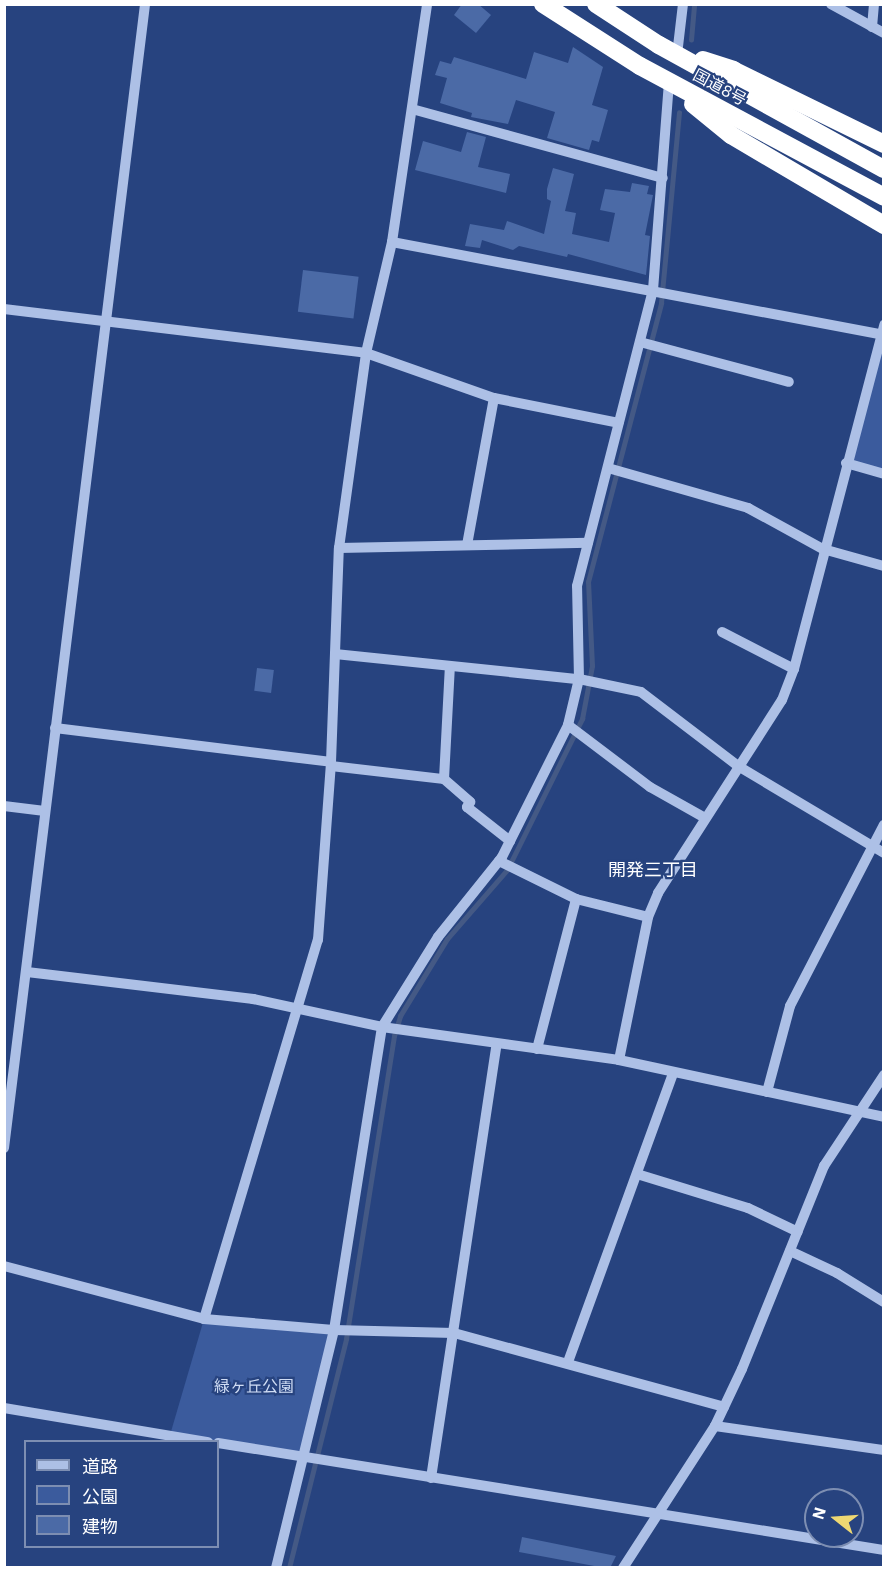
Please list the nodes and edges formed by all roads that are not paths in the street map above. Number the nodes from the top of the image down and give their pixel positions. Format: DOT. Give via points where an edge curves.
graph roads {
  1 [pos="145,4"];
  2 [pos="427,4"];
  3 [pos="543,4"];
  4 [pos="596,4"];
  5 [pos="683,4"];
  6 [pos="831,4"];
  7 [pos="874,4"];
  8 [pos="872,27"];
  9 [pos="884,33"];
  10 [pos="678,53"];
  11 [pos="669,82"];
  12 [pos="412,109"];
  13 [pos="884,144"];
  14 [pos="884,169"];
  15 [pos="663,178"];
  16 [pos="884,197"];
  17 [pos="884,225"];
  18 [pos="392,242"];
  19 [pos="653,290"];
  20 [pos="4,309"];
  21 [pos="105,321"];
  22 [pos="883,331"];
  23 [pos="640,342"];
  24 [pos="366,353"];
  25 [pos="789,382"];
  26 [pos="494,399"];
  27 [pos="619,423"];
  28 [pos="846,463"];
  29 [pos="608,468"];
  30 [pos="884,474"];
  31 [pos="588,543"];
  32 [pos="467,545"];
  33 [pos="339,548"];
  34 [pos="823,549"];
  35 [pos="884,566"];
  36 [pos="722,632"];
  37 [pos="335,654"];
  38 [pos="450,666"];
  39 [pos="794,669"];
  40 [pos="579,679"];
  41 [pos="568,725"];
  42 [pos="55,728"];
  43 [pos="331,764"];
  44 [pos="738,766"];
  45 [pos="444,779"];
  46 [pos="4,806"];
  47 [pos="45,811"];
  48 [pos="705,818"];
  49 [pos="884,825"];
  50 [pos="510,841"];
  51 [pos="872,848"];
  52 [pos="884,853"];
  53 [pos="499,861"];
  54 [pos="576,899"];
  55 [pos="648,917"];
  56 [pos="27,972"];
  57 [pos="298,1011"];
  58 [pos="382,1027"];
  59 [pos="497,1044"];
  60 [pos="537,1049"];
  61 [pos="619,1060"];
  62 [pos="673,1074"];
  63 [pos="884,1075"];
  64 [pos="767,1092"];
  65 [pos="856,1111"];
  66 [pos="884,1117"];
  67 [pos="4,1148"];
  68 [pos="637,1174"];
  69 [pos="798,1232"];
  70 [pos="790,1251"];
  71 [pos="4,1266"];
  72 [pos="882,1297"];
  73 [pos="204,1319"];
  74 [pos="334,1330"];
  75 [pos="454,1333"];
  76 [pos="568,1362"];
  77 [pos="724,1407"];
  78 [pos="4,1408"];
  79 [pos="716,1426"];
  80 [pos="196,1440"];
  81 [pos="219,1443"];
  82 [pos="884,1450"];
  83 [pos="303,1457"];
  84 [pos="432,1478"];
  85 [pos="659,1514"];
  86 [pos="884,1550"];
  87 [pos="276,1568"];
  88 [pos="623,1568"];
  1 -- 21 [label="street"];
  2 -- 12 [label="street"];
  3 -- 11 [label="highway, 国道8号"];
  4 -- 10 [label="highway, 国道8号"];
  5 -- 10 [label="street"];
  6 -- 8 [label="street"];
  7 -- 8 [label="street"];
  8 -- 9 [label="street"];
  10 -- 13 [label="highway" via="733,70"];
  10 -- 14 [label="highway, 国道8号"];
  11 -- 15 [label="street"];
  11 -- 16 [label="highway, 国道8号"];
  11 -- 17 [label="highway" via="731,135"];
  12 -- 15 [label="street"];
  12 -- 18 [label="street"];
  15 -- 19 [label="street"];
  18 -- 19 [label="street"];
  18 -- 24 [label="street"];
  19 -- 22 [label="street"];
  19 -- 23 [label="street"];
  20 -- 21 [label="street"];
  21 -- 24 [label="street"];
  21 -- 42 [label="street"];
  22 -- 28 [label="street"];
  23 -- 25 [label="street"];
  23 -- 27 [label="street"];
  24 -- 26 [label="street"];
  24 -- 33 [label="street"];
  26 -- 27 [label="street"];
  26 -- 32 [label="street"];
  27 -- 29 [label="street"];
  28 -- 30 [label="street"];
  28 -- 34 [label="street"];
  29 -- 31 [label="street"];
  29 -- 34 [label="street" via="748,508"];
  31 -- 32 [label="street"];
  31 -- 40 [label="street" via="577,586"];
  32 -- 33 [label="street"];
  33 -- 37 [label="street"];
  34 -- 35 [label="street"];
  34 -- 39 [label="street"];
  36 -- 39 [label="street"];
  37 -- 38 [label="street"];
  37 -- 43 [label="street"];
  38 -- 40 [label="street"];
  38 -- 45 [label="street"];
  39 -- 44 [label="street" via="782,700"];
  40 -- 41 [label="street"];
  40 -- 44 [label="street" via="641,692"];
  41 -- 48 [label="street" via="650,787"];
  41 -- 50 [label="street"];
  42 -- 43 [label="street"];
  42 -- 47 [label="street"];
  43 -- 45 [label="street"];
  43 -- 57 [label="street" via="318,940"];
  44 -- 48 [label="street"];
  44 -- 51 [label="street"];
  45 -- 50 [label="street" via="470,802 467,807"];
  46 -- 47 [label="street"];
  47 -- 56 [label="street"];
  48 -- 55 [label="street" via="658,893"];
  49 -- 51 [label="street"];
  50 -- 53 [label="street"];
  51 -- 52 [label="street"];
  51 -- 64 [label="street" via="790,1006"];
  53 -- 54 [label="street"];
  53 -- 58 [label="street" via="438,937"];
  54 -- 55 [label="street"];
  54 -- 60 [label="street"];
  55 -- 61 [label="street"];
  56 -- 57 [label="street" via="253,999"];
  56 -- 67 [label="street"];
  57 -- 58 [label="street"];
  57 -- 73 [label="street"];
  58 -- 59 [label="street"];
  58 -- 74 [label="street"];
  59 -- 60 [label="street"];
  59 -- 75 [label="street"];
  60 -- 61 [label="street"];
  61 -- 62 [label="street"];
  62 -- 64 [label="street"];
  62 -- 68 [label="street"];
  63 -- 65 [label="street"];
  64 -- 65 [label="street"];
  65 -- 66 [label="street"];
  65 -- 69 [label="street" via="824,1166"];
  68 -- 69 [label="street" via="748,1208"];
  68 -- 76 [label="street"];
  69 -- 70 [label="street"];
  70 -- 72 [label="street"];
  70 -- 77 [label="street"];
  71 -- 73 [label="street"];
  73 -- 74 [label="street"];
  74 -- 75 [label="street"];
  74 -- 83 [label="street"];
  75 -- 76 [label="street"];
  75 -- 84 [label="street"];
  76 -- 77 [label="street"];
  77 -- 79 [label="street"];
  78 -- 80 [label="street"];
  79 -- 82 [label="street"];
  79 -- 85 [label="street"];
  81 -- 83 [label="street"];
  83 -- 84 [label="street"];
  83 -- 87 [label="street"];
  84 -- 85 [label="street"];
  85 -- 86 [label="street"];
  85 -- 88 [label="street"];
}
